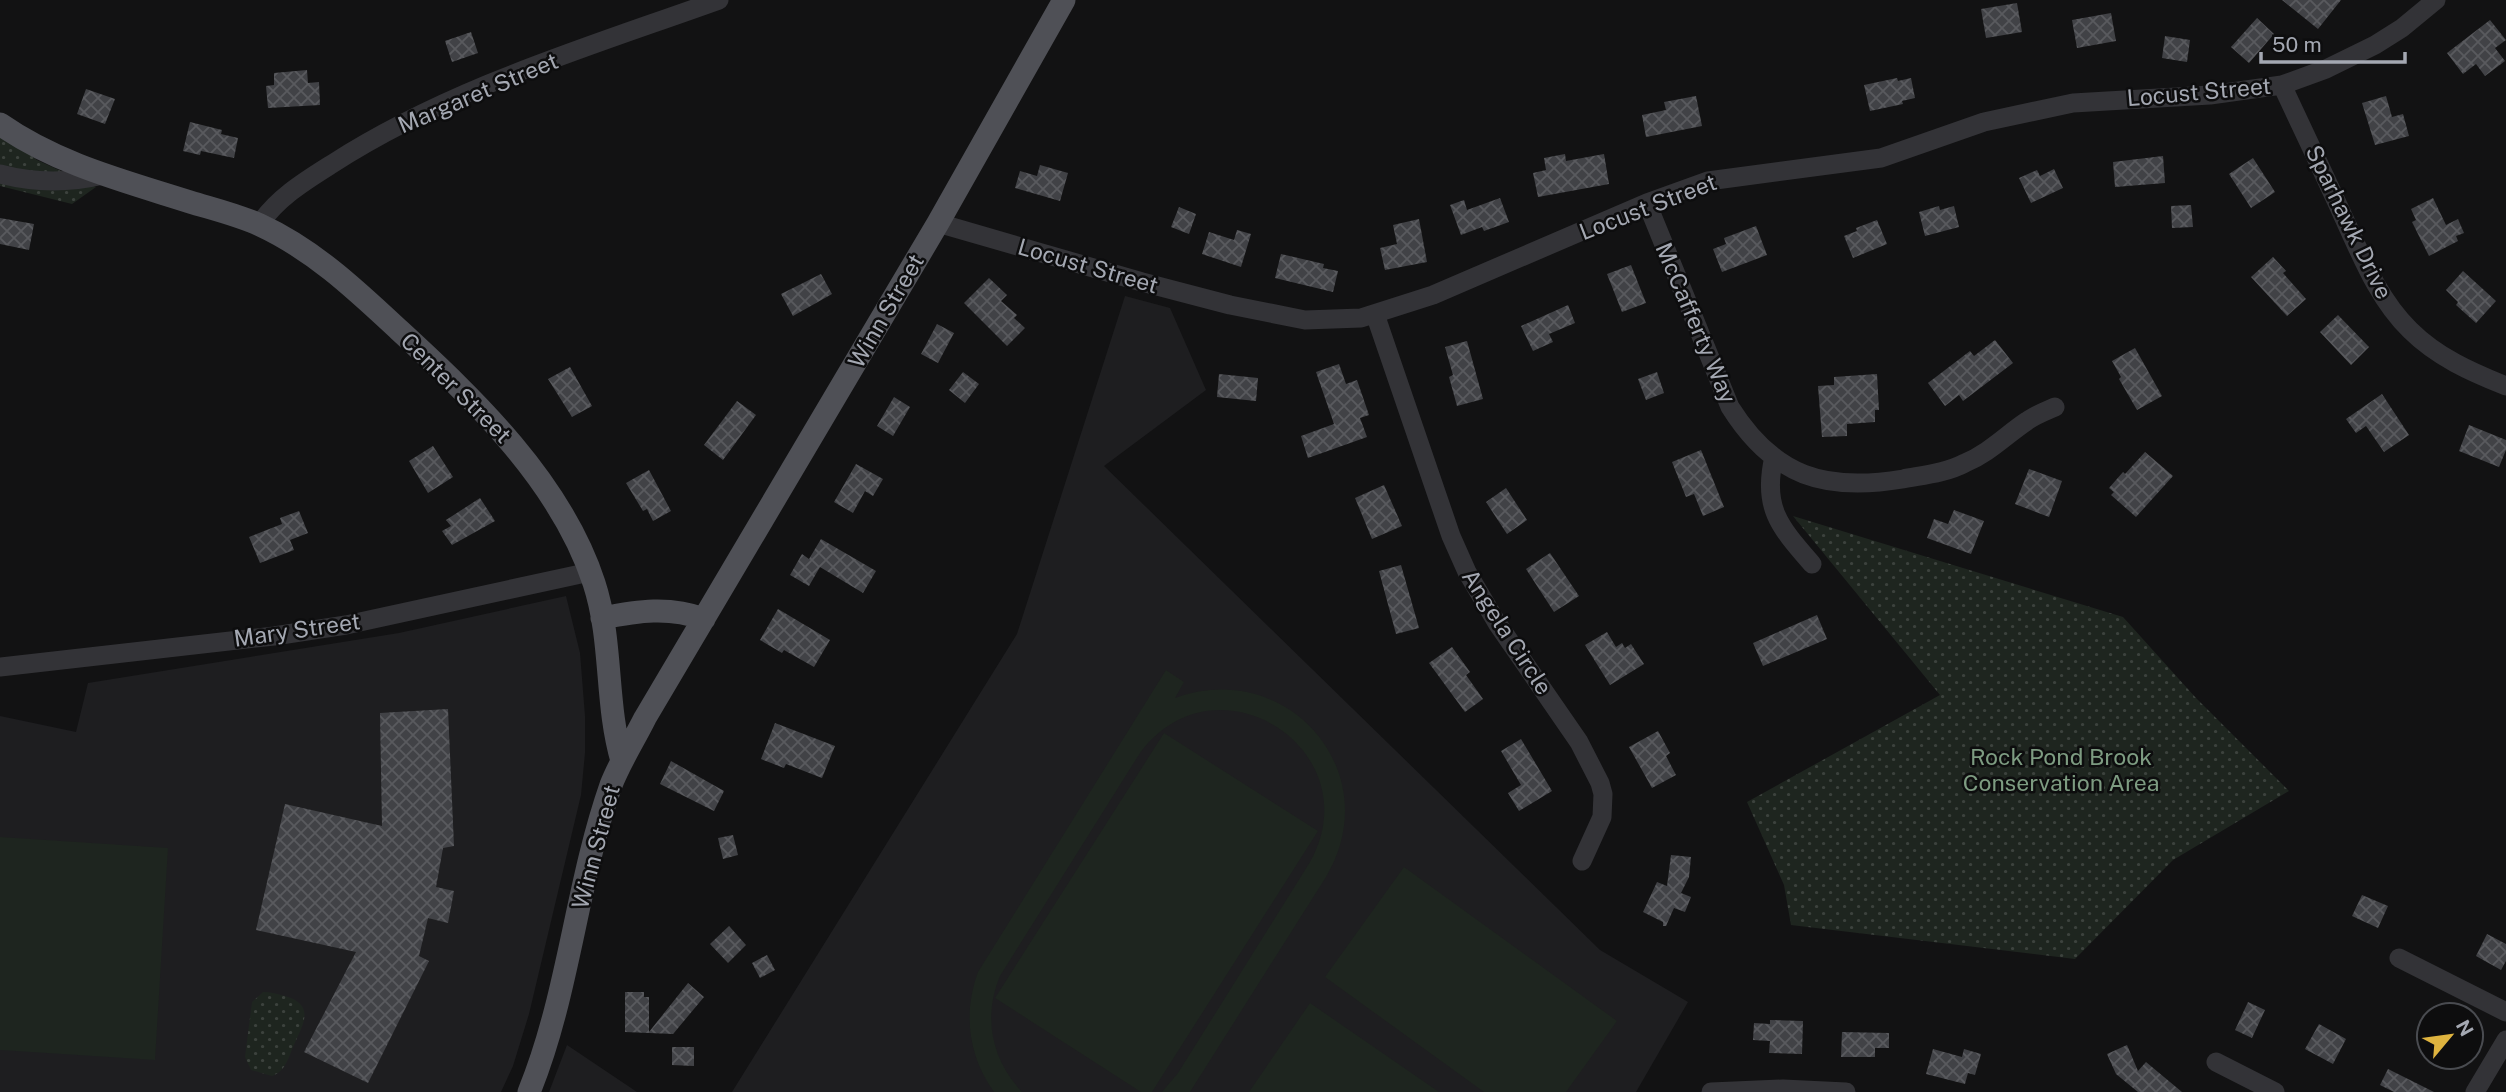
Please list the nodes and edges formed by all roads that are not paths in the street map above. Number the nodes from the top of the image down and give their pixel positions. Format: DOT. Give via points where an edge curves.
graph roads {
  1 [pos="719,0"];
  2 [pos="1064,0"];
  3 [pos="2436,0"];
  4 [pos="2282,85"];
  5 [pos="0,124"];
  6 [pos="0,174"];
  7 [pos="103,175"];
  8 [pos="1647,203"];
  9 [pos="938,223"];
  10 [pos="259,225"];
  11 [pos="1376,314"];
  12 [pos="2506,386"];
  13 [pos="2056,407"];
  14 [pos="1774,457"];
  15 [pos="1812,564"];
  16 [pos="590,572"];
  17 [pos="602,618"];
  18 [pos="704,619"];
  19 [pos="0,667"];
  20 [pos="622,761"];
  21 [pos="1582,862"];
  22 [pos="2399,958"];
  23 [pos="2506,1012"];
  24 [pos="2506,1040"];
  25 [pos="2216,1062"];
  26 [pos="529,1092"];
  27 [pos="1711,1092"];
  28 [pos="1846,1092"];
  29 [pos="2275,1092"];
  30 [pos="2475,1092"];
  1 -- 10 [label="street, Margaret Street" via="423,113 320,171 278,202"];
  2 -- 9 [label="main road, Winn Street"];
  3 -- 4 [label="street, Locust Street" via="2375,45"];
  4 -- 8 [label="street, Locust Street" via="2049,107 1984,122 1881,158 1724,178"];
  4 -- 12 [label="street, Sparhawk Drive" via="2390,307 2439,354"];
  5 -- 7 [label="main road, Center Street" via="33,145"];
  6 -- 7 [label="street, Center Street" via="66,181"];
  7 -- 10 [label="main road, Center Street"];
  8 -- 11 [label="street, Locust Street" via="1433,295"];
  8 -- 14 [label="street, McCafferty Way" via="1730,407"];
  9 -- 11 [label="street, Locust Street" via="1142,282 1283,316 1332,321"];
  9 -- 18 [label="main road, Winn Street"];
  10 -- 16 [label="main road, Center Street" via="328,266 477,404 539,479"];
  11 -- 21 [label="street, Angela Circle" via="1467,572 1579,742 1600,783 1602,817"];
  13 -- 14 [label="street, McCafferty Way" via="2026,421 1966,463 1923,475 1864,485 1836,484 1810,478"];
  14 -- 15 [label="street" via="1771,499 1785,531"];
  16 -- 17 [label="main road, Center Street"];
  16 -- 19 [label="street, Mary Street" via="346,625"];
  17 -- 18 [label="main road" via="658,610"];
  17 -- 20 [label="main road, Center Street"];
  18 -- 20 [label="main road, Winn Street"];
  20 -- 26 [label="main road, Winn Street" via="603,810 552,1023"];
  22 -- 23 [label="street"];
  24 -- 30 [label="street"];
  25 -- 29 [label="street"];
  27 -- 28 [label="street"];
}
